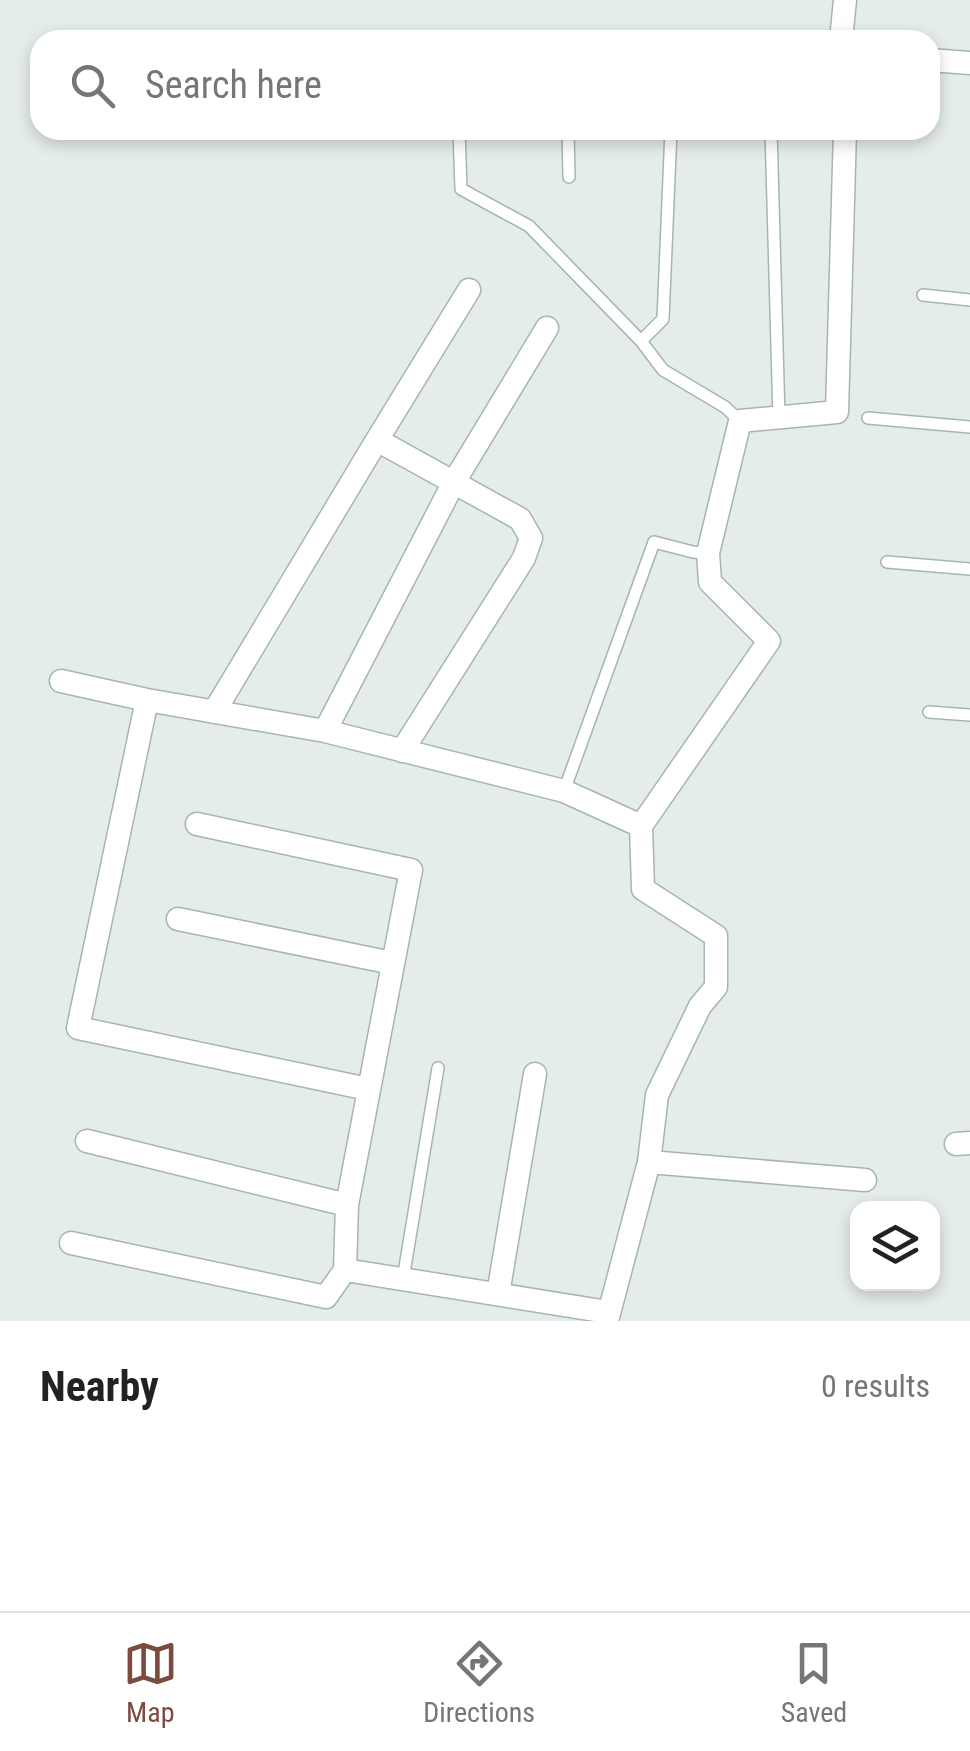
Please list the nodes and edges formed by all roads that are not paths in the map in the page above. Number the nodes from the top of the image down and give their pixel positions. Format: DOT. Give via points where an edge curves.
graph roads {
  1 [pos="845,0"];
  2 [pos="843,30"];
  3 [pos="940,61"];
  4 [pos="970,63"];
  5 [pos="459,140"];
  6 [pos="568,140"];
  7 [pos="671,140"];
  8 [pos="771,140"];
  9 [pos="845,140"];
  10 [pos="570,177"];
  11 [pos="469,290"];
  12 [pos="923,295"];
  13 [pos="970,300"];
  14 [pos="547,328"];
  15 [pos="641,341"];
  16 [pos="779,418"];
  17 [pos="868,418"];
  18 [pos="740,421"];
  19 [pos="970,427"];
  20 [pos="377,440"];
  21 [pos="454,482"];
  22 [pos="708,553"];
  23 [pos="887,562"];
  24 [pos="970,569"];
  25 [pos="60,680"];
  26 [pos="148,700"];
  27 [pos="214,712"];
  28 [pos="930,712"];
  29 [pos="970,715"];
  30 [pos="325,732"];
  31 [pos="402,750"];
  32 [pos="564,791"];
  33 [pos="197,824"];
  34 [pos="641,826"];
  35 [pos="178,919"];
  36 [pos="392,963"];
  37 [pos="438,1068"];
  38 [pos="535,1074"];
  39 [pos="368,1089"];
  40 [pos="87,1141"];
  41 [pos="649,1162"];
  42 [pos="865,1180"];
  43 [pos="347,1205"];
  44 [pos="70,1242"];
  45 [pos="345,1270"];
  46 [pos="403,1279"];
  47 [pos="498,1294"];
  48 [pos="608,1317"];
  1 -- 2 [label="street"];
  3 -- 4 [label="street"];
  5 -- 15 [label="lane" via="461,188 529,226"];
  6 -- 10 [label="lane"];
  7 -- 15 [label="lane" via="663,319"];
  8 -- 16 [label="lane"];
  9 -- 16 [label="street" via="837,412"];
  11 -- 20 [label="street"];
  12 -- 13 [label="lane"];
  14 -- 21 [label="street"];
  15 -- 18 [label="lane" via="663,370"];
  16 -- 18 [label="street"];
  17 -- 19 [label="lane"];
  18 -- 22 [label="street"];
  20 -- 21 [label="street"];
  20 -- 27 [label="street"];
  21 -- 30 [label="street"];
  21 -- 31 [label="street" via="520,519 532,538"];
  22 -- 32 [label="lane" via="654,542"];
  22 -- 34 [label="street" via="710,582 769,641"];
  23 -- 24 [label="lane"];
  25 -- 26 [label="street"];
  26 -- 27 [label="street"];
  26 -- 39 [label="street" via="78,1028"];
  27 -- 30 [label="street"];
  28 -- 29 [label="lane"];
  30 -- 31 [label="street"];
  31 -- 32 [label="street"];
  32 -- 34 [label="street"];
  33 -- 36 [label="street" via="411,870"];
  34 -- 41 [label="street" via="643,889 716,936 716,987 657,1095"];
  35 -- 36 [label="street"];
  36 -- 39 [label="street"];
  37 -- 46 [label="lane"];
  38 -- 47 [label="street"];
  39 -- 43 [label="street"];
  40 -- 43 [label="street"];
  41 -- 42 [label="street"];
  41 -- 48 [label="street"];
  43 -- 45 [label="street"];
  44 -- 45 [label="street" via="326,1298"];
  45 -- 46 [label="street"];
  46 -- 47 [label="street"];
  47 -- 48 [label="street"];
}
